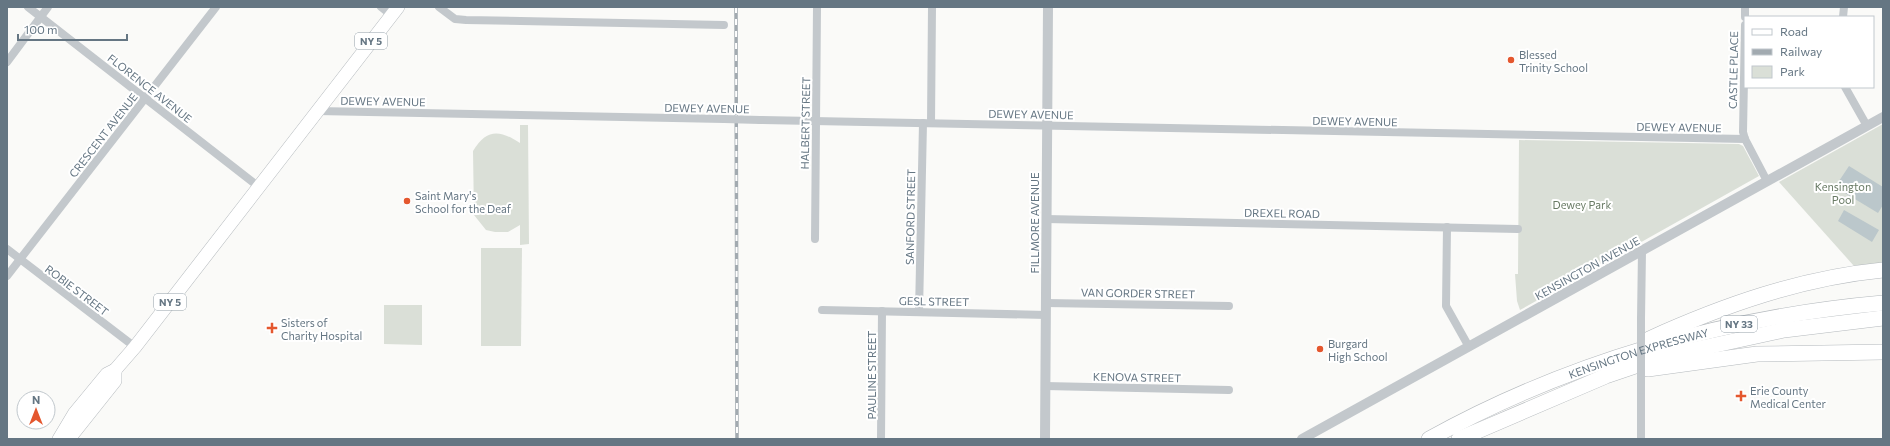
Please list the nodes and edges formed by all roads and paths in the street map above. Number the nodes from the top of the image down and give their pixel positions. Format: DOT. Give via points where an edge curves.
graph roads {
  1 [pos="28,7"];
  2 [pos="48,7"];
  3 [pos="216,7"];
  4 [pos="439,7"];
  5 [pos="818,7"];
  6 [pos="932,7"];
  7 [pos="1048,7"];
  8 [pos="390,10"];
  9 [pos="42,17"];
  10 [pos="724,25"];
  11 [pos="7,62"];
  12 [pos="1744,72"];
  13 [pos="1846,88"];
  14 [pos="146,99"];
  15 [pos="317,111"];
  16 [pos="1883,117"];
  17 [pos="817,121"];
  18 [pos="927,123"];
  19 [pos="1047,126"];
  20 [pos="1867,126"];
  21 [pos="1744,139"];
  22 [pos="1767,181"];
  23 [pos="259,187"];
  24 [pos="1046,219"];
  25 [pos="1447,227"];
  26 [pos="1518,229"];
  27 [pos="815,240"];
  28 [pos="7,249"];
  29 [pos="1642,251"];
  30 [pos="20,259"];
  31 [pos="1883,270"];
  32 [pos="7,276"];
  33 [pos="1046,303"];
  34 [pos="1883,303"];
  35 [pos="1229,306"];
  36 [pos="822,310"];
  37 [pos="882,311"];
  38 [pos="919,312"];
  39 [pos="1046,315"];
  40 [pos="1883,318"];
  41 [pos="135,347"];
  42 [pos="1469,347"];
  43 [pos="1883,352"];
  44 [pos="1600,362"];
  45 [pos="115,370"];
  46 [pos="1606,376"];
  47 [pos="1045,386"];
  48 [pos="1229,390"];
  49 [pos="59,439"];
  50 [pos="66,439"];
  51 [pos="881,439"];
  52 [pos="1045,439"];
  53 [pos="1302,439"];
  54 [pos="1429,439"];
  55 [pos="1459,439"];
  56 [pos="1641,439"];
  1 -- 9 [label="street, FLORENCE AVENUE"];
  2 -- 9 [label="street"];
  3 -- 14 [label="street, CRESCENT AVENUE"];
  4 -- 10 [label="street" via="455,19 466,20"];
  5 -- 17 [label="street, HALBERT STREET"];
  6 -- 18 [label="street, SANFORD STREET"];
  7 -- 19 [label="street, FILLMORE AVENUE"];
  8 -- 15 [label="main road, NY 5"];
  9 -- 11 [label="street"];
  9 -- 14 [label="street, FLORENCE AVENUE"];
  12 -- 21 [label="street, CASTLE PLACE"];
  13 -- 20 [label="street"];
  14 -- 23 [label="street, FLORENCE AVENUE"];
  14 -- 30 [label="street, CRESCENT AVENUE"];
  15 -- 17 [label="street, DEWEY AVENUE, bridge"];
  15 -- 23 [label="main road, NY 5"];
  16 -- 20 [label="street, KENSINGTON AVENUE"];
  17 -- 18 [label="street, DEWEY AVENUE"];
  17 -- 27 [label="street, HALBERT STREET"];
  18 -- 19 [label="street, DEWEY AVENUE"];
  18 -- 38 [label="street, SANFORD STREET"];
  19 -- 21 [label="street, DEWEY AVENUE"];
  19 -- 24 [label="street, FILLMORE AVENUE"];
  20 -- 22 [label="street, KENSINGTON AVENUE"];
  21 -- 22 [label="street, CASTLE PLACE"];
  22 -- 29 [label="street, KENSINGTON AVENUE"];
  23 -- 41 [label="main road, NY 5"];
  24 -- 25 [label="street, DREXEL ROAD"];
  24 -- 33 [label="street, FILLMORE AVENUE"];
  25 -- 26 [label="street, DREXEL ROAD"];
  25 -- 42 [label="street" via="1446,306"];
  28 -- 30 [label="street, ROBIE STREET"];
  29 -- 42 [label="street, KENSINGTON AVENUE"];
  29 -- 56 [label="street, bridge"];
  30 -- 32 [label="street, CRESCENT AVENUE"];
  30 -- 41 [label="street, ROBIE STREET"];
  31 -- 44 [label="highway" via="1807,282 1762,294 1688,322"];
  33 -- 35 [label="street, VAN GORDER STREET"];
  33 -- 39 [label="street, FILLMORE AVENUE"];
  34 -- 44 [label="highway, KENSINGTON EXPRESSWAY / NY 33" via="1809,311 1753,321 1702,332"];
  36 -- 37 [label="street, GESL STREET"];
  37 -- 38 [label="street, GESL STREET"];
  37 -- 51 [label="street, PAULINE STREET"];
  38 -- 39 [label="street, GESL STREET"];
  39 -- 47 [label="street, FILLMORE AVENUE"];
  40 -- 46 [label="highway, KENSINGTON EXPRESSWAY / NY 33" via="1865,318 1784,330 1723,342 1665,356"];
  41 -- 45 [label="main road, NY 5"];
  42 -- 53 [label="street, KENSINGTON AVENUE"];
  43 -- 46 [label="highway" via="1757,354"];
  44 -- 54 [label="highway, KENSINGTON EXPRESSWAY / NY 33" via="1512,398"];
  45 -- 49 [label="main road, NY 5" via="107,374 74,414"];
  45 -- 50 [label="main road, NY 5" via="115,381 72,435"];
  46 -- 55 [label="highway, KENSINGTON EXPRESSWAY / NY 33"];
  47 -- 48 [label="street, KENOVA STREET"];
  47 -- 52 [label="street, FILLMORE AVENUE"];
}
